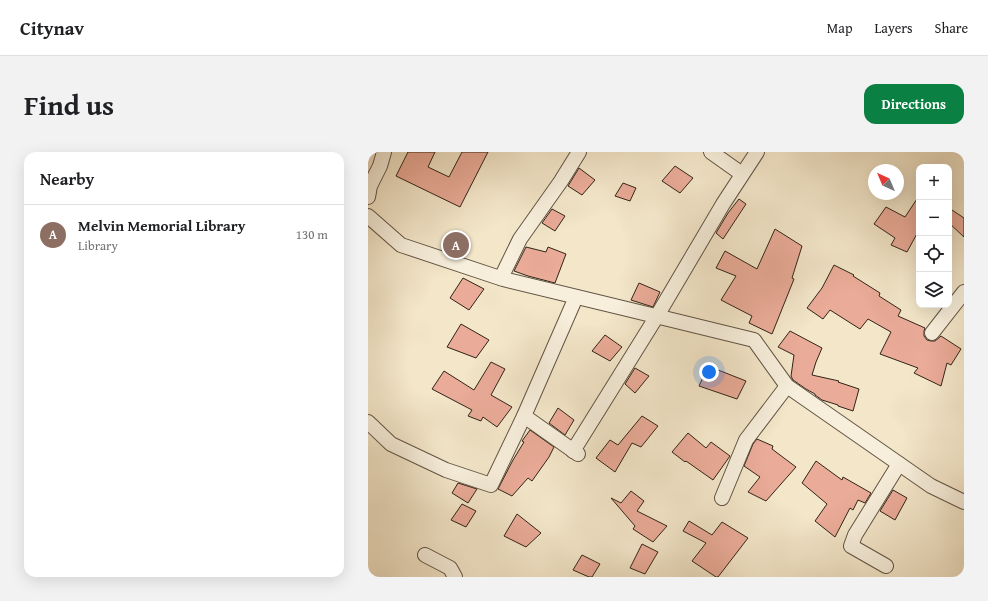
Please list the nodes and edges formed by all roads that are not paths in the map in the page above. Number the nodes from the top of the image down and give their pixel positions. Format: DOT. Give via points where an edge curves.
graph roads {
  1 [pos="384,152"];
  2 [pos="579,152"];
  3 [pos="711,152"];
  4 [pos="757,152"];
  5 [pos="742,174"];
  6 [pos="368,196"];
  7 [pos="368,216"];
  8 [pos="501,278"];
  9 [pos="964,292"];
  10 [pos="576,297"];
  11 [pos="657,316"];
  12 [pos="932,334"];
  13 [pos="787,386"];
  14 [pos="524,416"];
  15 [pos="368,422"];
  16 [pos="899,464"];
  17 [pos="722,498"];
  18 [pos="964,502"];
  19 [pos="425,554"];
  20 [pos="886,566"];
  21 [pos="456,577"];
  1 -- 6 [label="street"];
  2 -- 8 [label="street" via="520,239"];
  3 -- 5 [label="street"];
  4 -- 5 [label="street"];
  5 -- 11 [label="street"];
  7 -- 8 [label="street" via="401,245"];
  8 -- 10 [label="street"];
  9 -- 12 [label="street"];
  10 -- 11 [label="street"];
  10 -- 14 [label="street"];
  11 -- 13 [label="street" via="754,340"];
  11 -- 14 [label="street" via="575,452"];
  13 -- 16 [label="street"];
  13 -- 17 [label="street" via="746,440"];
  14 -- 15 [label="street" via="491,485 446,470 391,444"];
  16 -- 18 [label="street" via="931,486"];
  16 -- 20 [label="street" via="855,535 851,546"];
  19 -- 21 [label="street" via="450,568"];
}
